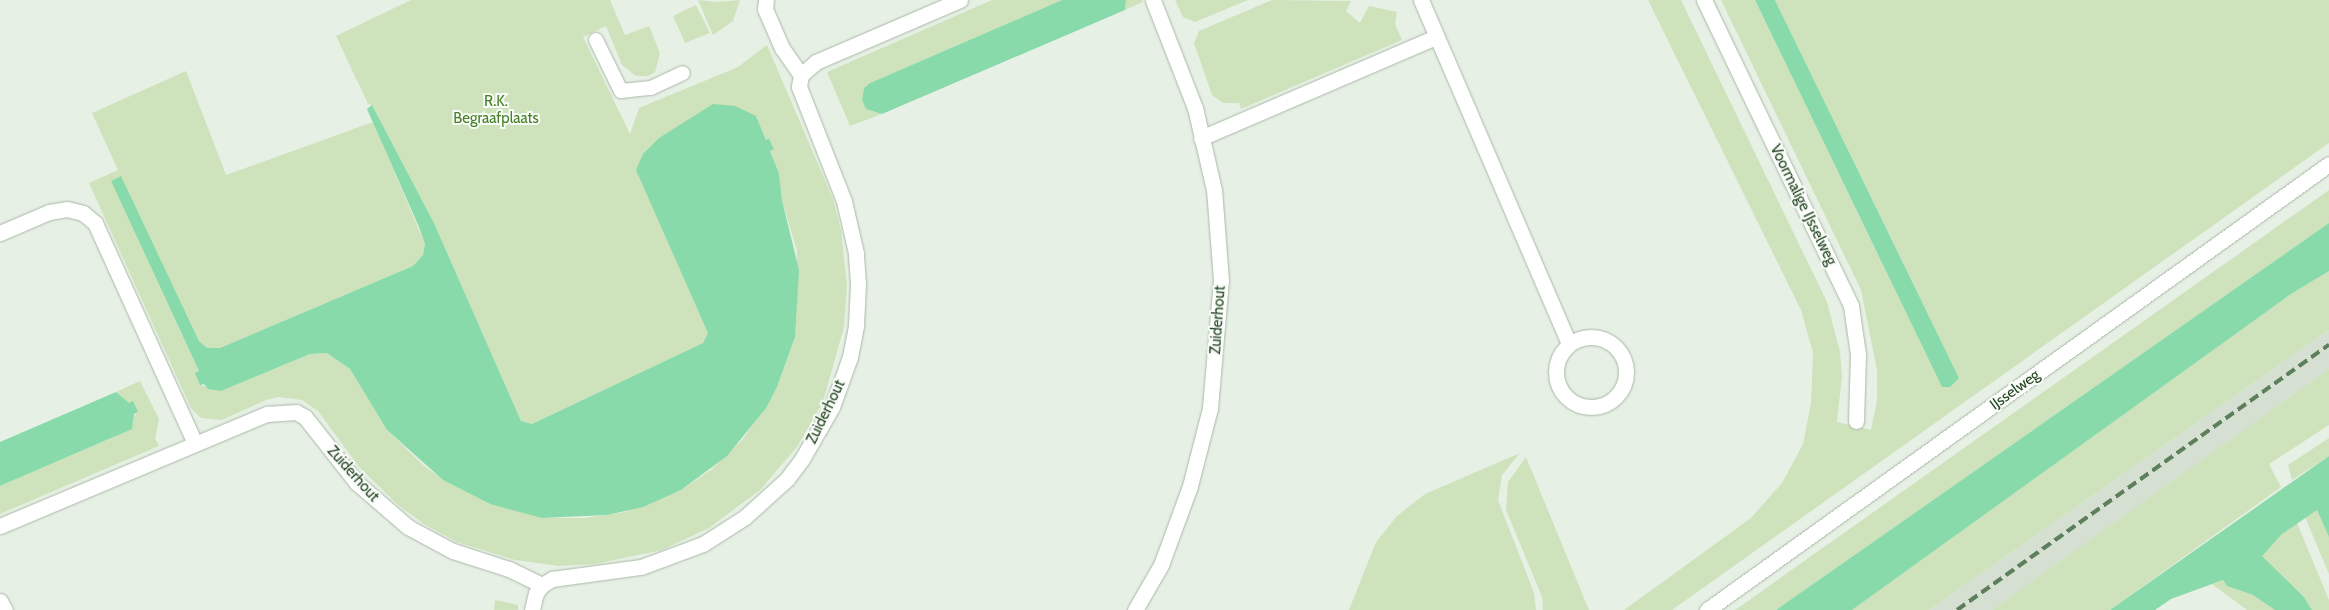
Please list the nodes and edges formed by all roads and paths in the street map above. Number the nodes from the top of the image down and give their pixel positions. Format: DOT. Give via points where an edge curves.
graph roads {
  1 [pos="766,0"];
  2 [pos="960,0"];
  3 [pos="1153,0"];
  4 [pos="1421,0"];
  5 [pos="1704,0"];
  6 [pos="1436,37"];
  7 [pos="596,40"];
  8 [pos="683,73"];
  9 [pos="801,75"];
  10 [pos="1201,138"];
  11 [pos="2327,167"];
  12 [pos="0,233"];
  13 [pos="1569,343"];
  14 [pos="1856,421"];
  15 [pos="195,443"];
  16 [pos="0,526"];
  17 [pos="542,585"];
  18 [pos="0,601"];
  19 [pos="5,610"];
  20 [pos="532,610"];
  21 [pos="1136,610"];
  22 [pos="1706,610"];
  1 -- 9 [label="street" via="765,9 782,48"];
  2 -- 9 [label="street" via="816,62"];
  3 -- 10 [label="street, Zuiderhout" via="1187,84"];
  4 -- 6 [label="street"];
  5 -- 14 [label="street, Voormalige IJsselweg" via="1851,306 1858,354"];
  6 -- 10 [label="street"];
  6 -- 13 [label="street"];
  7 -- 8 [label="lane" via="621,91 652,88"];
  9 -- 17 [label="street, Zuiderhout" via="798,87 844,201 856,253 856,325 850,357 832,407 787,479 727,530 674,557 642,567 552,579"];
  10 -- 21 [label="street, Zuiderhout" via="1214,190 1221,280 1210,408 1190,486 1161,565"];
  11 -- 22 [label="street, IJsselweg"];
  12 -- 15 [label="street" via="49,212 67,209 83,212 95,222"];
  13 -- 13 [label="street" via="1580,338 1600,339 1618,350 1623,359 1625,380 1613,399 1590,407 1578,405 1560,389 1557,366"];
  15 -- 16 [label="street, Zuiderhout"];
  15 -- 17 [label="street, Zuiderhout" via="267,414 296,412 306,417 357,483 408,527 453,552 509,569"];
  17 -- 20 [label="street"];
  18 -- 19 [label="street"];
}
